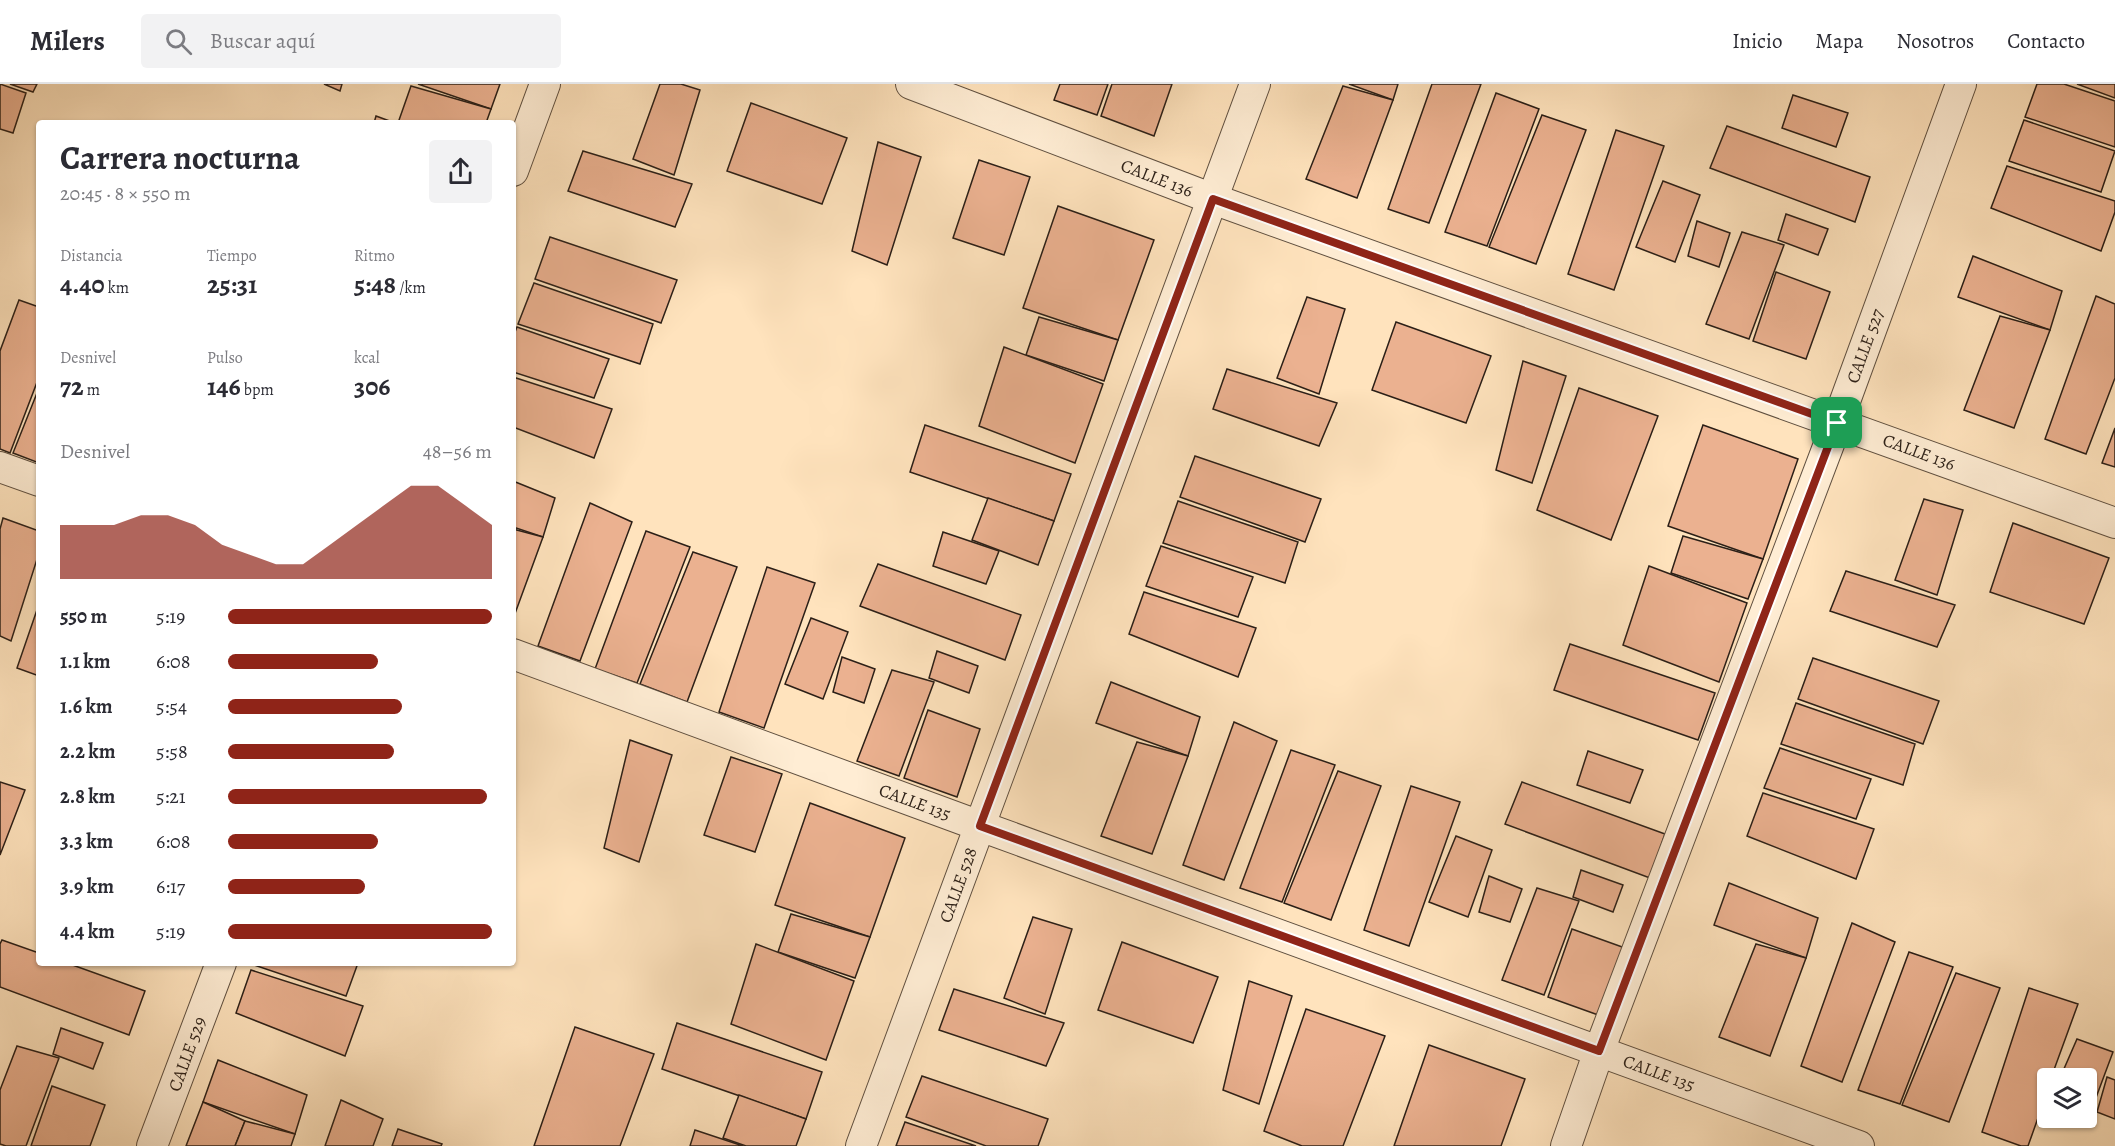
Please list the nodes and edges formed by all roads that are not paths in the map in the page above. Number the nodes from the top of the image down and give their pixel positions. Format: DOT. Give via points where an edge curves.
graph roads {
  1 [pos="545,84"];
  2 [pos="911,84"];
  3 [pos="1255,84"];
  4 [pos="1961,84"];
  5 [pos="516,163"];
  6 [pos="1213,199"];
  7 [pos="1837,423"];
  8 [pos="0,467"];
  9 [pos="36,481"];
  10 [pos="2115,523"];
  11 [pos="516,655"];
  12 [pos="980,826"];
  13 [pos="220,966"];
  14 [pos="1599,1051"];
  15 [pos="153,1146"];
  16 [pos="861,1146"];
  17 [pos="1566,1146"];
  18 [pos="1858,1146"];
  1 -- 5 [label="street"];
  2 -- 6 [label="street, CALLE 136"];
  3 -- 6 [label="street, CALLE 528"];
  4 -- 7 [label="street, CALLE 527"];
  6 -- 7 [label="street, CALLE 136"];
  6 -- 12 [label="street, CALLE 528"];
  7 -- 10 [label="street, CALLE 136"];
  7 -- 14 [label="street, CALLE 527"];
  8 -- 9 [label="street"];
  11 -- 12 [label="street, CALLE 135"];
  12 -- 14 [label="street, CALLE 135"];
  12 -- 16 [label="street, CALLE 528"];
  13 -- 15 [label="street, CALLE 529"];
  14 -- 17 [label="street, CALLE 527"];
  14 -- 18 [label="street, CALLE 135"];
}
